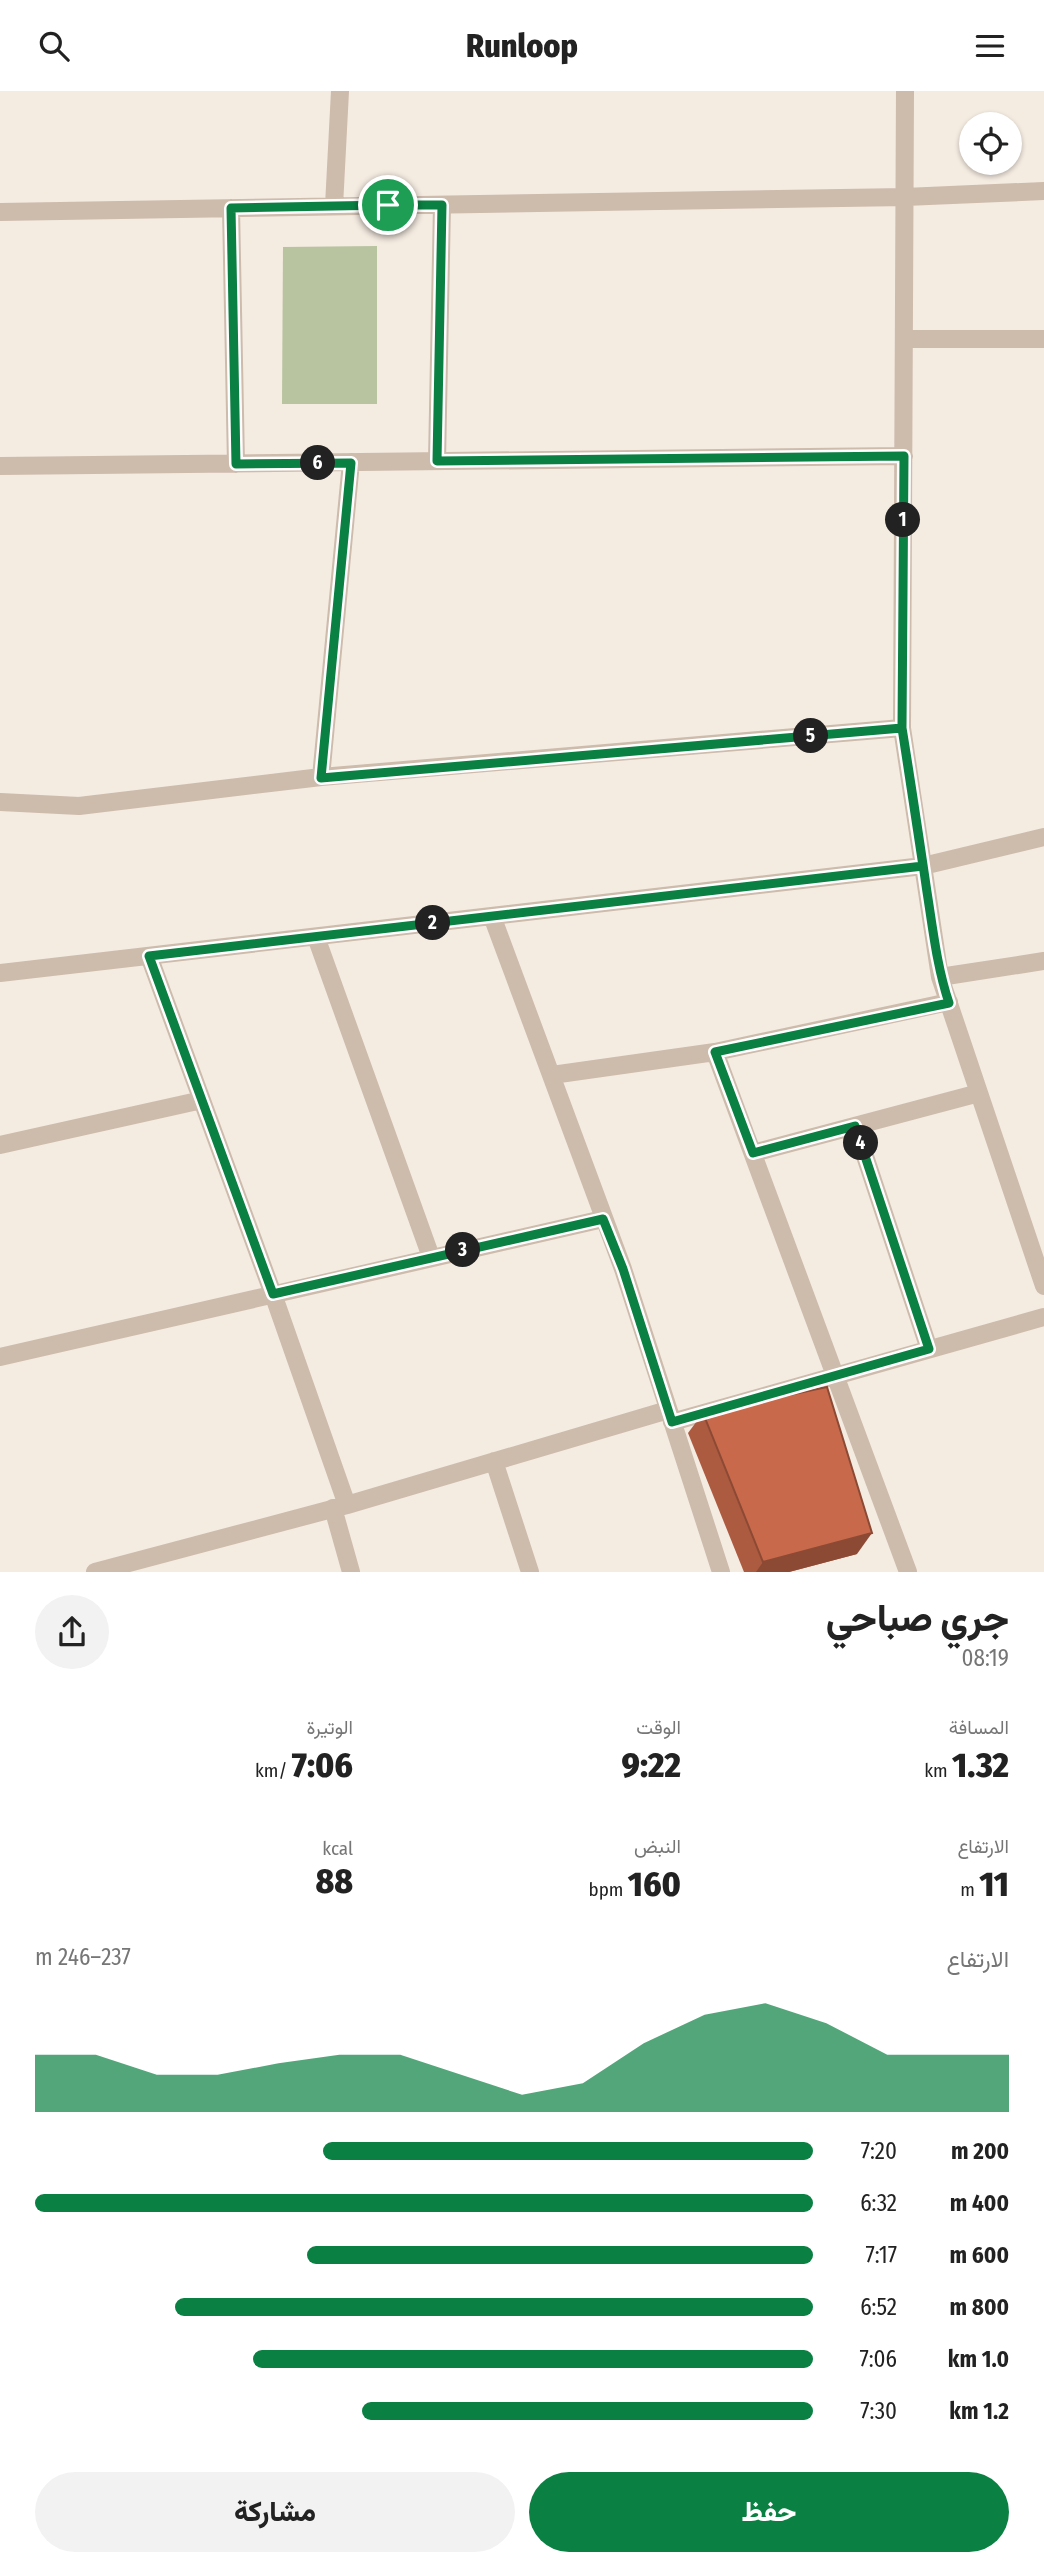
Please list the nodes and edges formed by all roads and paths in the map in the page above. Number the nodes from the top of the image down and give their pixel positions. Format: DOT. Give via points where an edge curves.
graph roads {
  1 [pos="340,91"];
  2 [pos="905,91"];
  3 [pos="1044,191"];
  4 [pos="905,197"];
  5 [pos="442,205"];
  6 [pos="334,206"];
  7 [pos="231,208"];
  8 [pos="0,212"];
  9 [pos="904,339"];
  10 [pos="1044,339"];
  11 [pos="904,456"];
  12 [pos="437,461"];
  13 [pos="351,463"];
  14 [pos="236,464"];
  15 [pos="0,466"];
  16 [pos="902,728"];
  17 [pos="321,778"];
  18 [pos="0,803"];
  19 [pos="1044,837"];
  20 [pos="923,866"];
  21 [pos="492,916"];
  22 [pos="316,937"];
  23 [pos="149,956"];
  24 [pos="1044,961"];
  25 [pos="0,973"];
  26 [pos="940,977"];
  27 [pos="949,1003"];
  28 [pos="715,1052"];
  29 [pos="552,1075"];
  30 [pos="979,1093"];
  31 [pos="202,1100"];
  32 [pos="855,1126"];
  33 [pos="0,1145"];
  34 [pos="753,1153"];
  35 [pos="603,1219"];
  36 [pos="431,1257"];
  37 [pos="1043,1279"];
  38 [pos="273,1294"];
  39 [pos="1044,1317"];
  40 [pos="929,1349"];
  41 [pos="0,1357"];
  42 [pos="835,1376"];
  43 [pos="670,1416"];
  44 [pos="494,1461"];
  45 [pos="340,1507"];
  46 [pos="902,1571"];
  47 [pos="95,1572"];
  48 [pos="351,1572"];
  49 [pos="530,1572"];
  50 [pos="721,1572"];
  1 -- 6 [label="street"];
  2 -- 4 [label="street"];
  3 -- 4 [label="street"];
  4 -- 5 [label="street"];
  4 -- 9 [label="street"];
  5 -- 6 [label="street"];
  5 -- 12 [label="street"];
  6 -- 7 [label="street"];
  7 -- 8 [label="street"];
  7 -- 14 [label="street"];
  9 -- 10 [label="street"];
  9 -- 11 [label="street"];
  11 -- 12 [label="street"];
  11 -- 16 [label="street"];
  12 -- 13 [label="street"];
  13 -- 14 [label="street"];
  13 -- 17 [label="street"];
  14 -- 15 [label="street"];
  16 -- 17 [label="street"];
  16 -- 20 [label="street"];
  17 -- 18 [label="street" via="79,806"];
  19 -- 20 [label="street"];
  20 -- 21 [label="street"];
  20 -- 26 [label="street"];
  21 -- 22 [label="street"];
  21 -- 29 [label="street"];
  22 -- 23 [label="street"];
  22 -- 36 [label="street"];
  23 -- 25 [label="street"];
  23 -- 31 [label="street"];
  24 -- 26 [label="street"];
  26 -- 27 [label="street"];
  27 -- 28 [label="street"];
  27 -- 30 [label="street"];
  28 -- 29 [label="street"];
  28 -- 34 [label="street"];
  29 -- 35 [label="street"];
  30 -- 32 [label="street"];
  30 -- 37 [label="street"];
  31 -- 33 [label="street"];
  31 -- 38 [label="street"];
  32 -- 34 [label="street"];
  32 -- 40 [label="street"];
  34 -- 42 [label="street"];
  35 -- 36 [label="street"];
  35 -- 43 [label="street"];
  36 -- 38 [label="street"];
  38 -- 41 [label="street"];
  38 -- 45 [label="street"];
  39 -- 40 [label="street"];
  40 -- 42 [label="street"];
  42 -- 43 [label="street"];
  42 -- 46 [label="street"];
  43 -- 44 [label="street"];
  43 -- 50 [label="street"];
  44 -- 45 [label="street"];
  44 -- 49 [label="street"];
  45 -- 47 [label="street"];
  45 -- 48 [label="street"];
}
